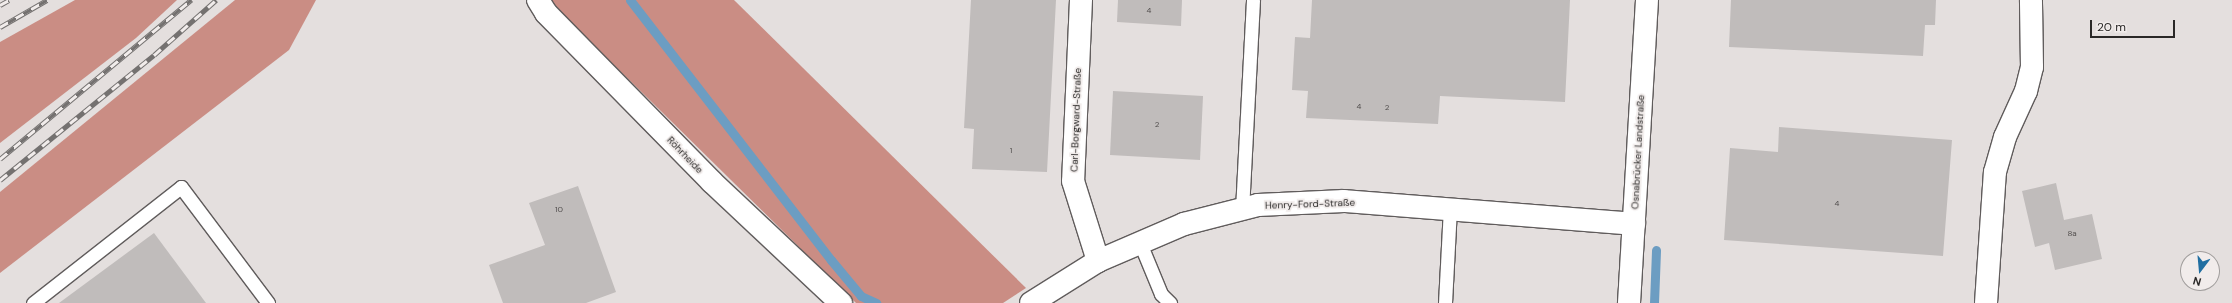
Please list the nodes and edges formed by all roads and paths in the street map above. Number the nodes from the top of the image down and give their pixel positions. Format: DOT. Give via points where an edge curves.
graph roads {
  1 [pos="538,0"];
  2 [pos="1081,0"];
  3 [pos="1253,0"];
  4 [pos="1647,0"];
  5 [pos="2031,0"];
  6 [pos="1450,209"];
  7 [pos="1242,210"];
  8 [pos="1634,224"];
  9 [pos="1140,243"];
  10 [pos="1098,261"];
  11 [pos="33,303"];
  12 [pos="268,303"];
  13 [pos="841,303"];
  14 [pos="1031,303"];
  15 [pos="1170,303"];
  16 [pos="1445,303"];
  17 [pos="1629,303"];
  18 [pos="1986,303"];
  1 -- 13 [label="street, Röhrheide" via="546,14 712,182"];
  2 -- 10 [label="street, Carl-Borgward-Straße" via="1073,181"];
  3 -- 7 [label="lane"];
  4 -- 8 [label="street, Osnabrücker Landstraße"];
  5 -- 18 [label="street" via="2032,67 2026,91 2005,137 1995,172"];
  6 -- 7 [label="street, Henry-Ford-Straße" via="1344,200 1258,205"];
  6 -- 8 [label="street, Henry-Ford-Straße"];
  6 -- 16 [label="lane"];
  7 -- 9 [label="street, Henry-Ford-Straße" via="1184,224"];
  8 -- 17 [label="street, Osnabrücker Landstraße"];
  9 -- 10 [label="street, Henry-Ford-Straße"];
  9 -- 15 [label="lane" via="1161,294"];
  10 -- 14 [label="street, Henry-Ford-Straße"];
  11 -- 12 [label="lane" via="181,187"];
}
